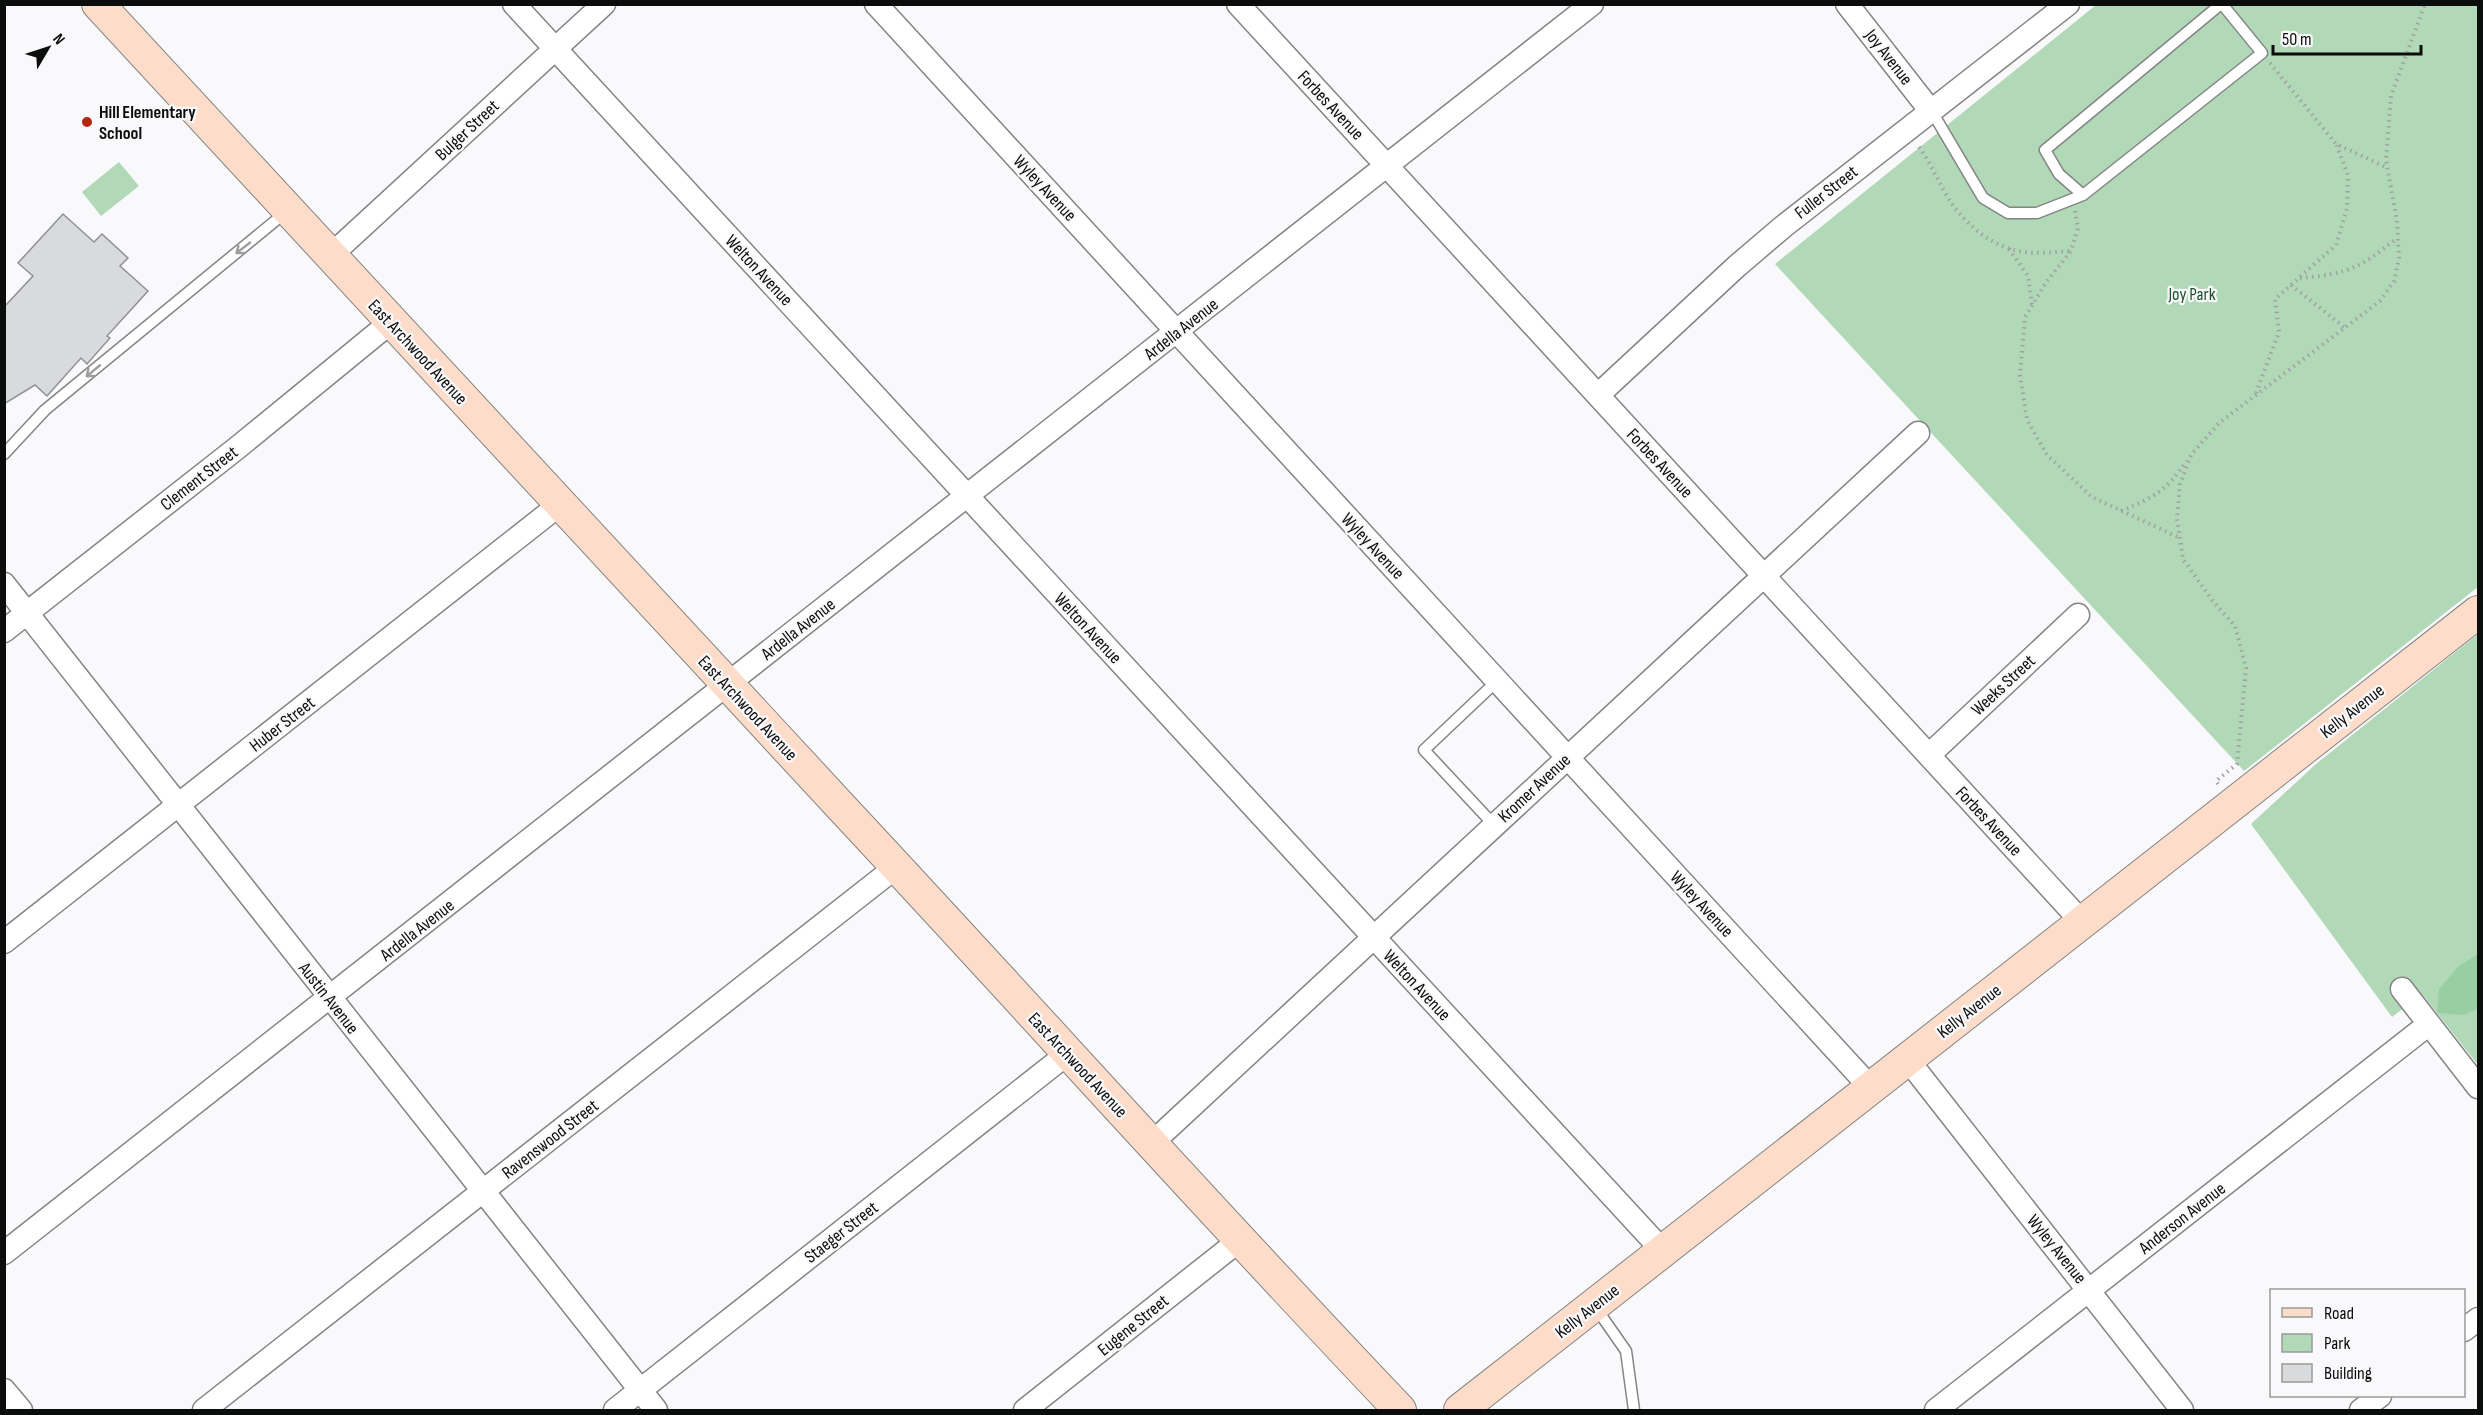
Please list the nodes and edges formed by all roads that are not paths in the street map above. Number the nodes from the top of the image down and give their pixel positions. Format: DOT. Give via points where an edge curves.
graph roads {
  1 [pos="98,4"];
  2 [pos="514,4"];
  3 [pos="604,4"];
  4 [pos="876,4"];
  5 [pos="1239,4"];
  6 [pos="1592,4"];
  7 [pos="1847,4"];
  8 [pos="2068,4"];
  9 [pos="2222,4"];
  10 [pos="555,49"];
  11 [pos="1930,110"];
  12 [pos="1387,166"];
  13 [pos="2083,195"];
  14 [pos="288,210"];
  15 [pos="330,256"];
  16 [pos="391,322"];
  17 [pos="1177,332"];
  18 [pos="1598,395"];
  19 [pos="1917,433"];
  20 [pos="4,454"];
  21 [pos="967,496"];
  22 [pos="559,505"];
  23 [pos="1764,576"];
  24 [pos="4,584"];
  25 [pos="2478,612"];
  26 [pos="27,613"];
  27 [pos="2078,615"];
  28 [pos="4,631"];
  29 [pos="1497,681"];
  30 [pos="726,686"];
  31 [pos="1929,755"];
  32 [pos="1567,757"];
  33 [pos="178,806"];
  34 [pos="1494,825"];
  35 [pos="896,867"];
  36 [pos="2082,922"];
  37 [pos="1373,937"];
  38 [pos="4,942"];
  39 [pos="2402,989"];
  40 [pos="328,998"];
  41 [pos="2429,1024"];
  42 [pos="1067,1054"];
  43 [pos="1908,1060"];
  44 [pos="2475,1075"];
  45 [pos="1871,1088"];
  46 [pos="1152,1143"];
  47 [pos="482,1192"];
  48 [pos="1241,1239"];
  49 [pos="1662,1250"];
  50 [pos="4,1252"];
  51 [pos="2091,1291"];
  52 [pos="1594,1305"];
  53 [pos="2478,1318"];
  54 [pos="2465,1328"];
  55 [pos="4,1390"];
  56 [pos="640,1391"];
  57 [pos="2377,1397"];
  58 [pos="21,1410"];
  59 [pos="204,1410"];
  60 [pos="615,1410"];
  61 [pos="656,1410"];
  62 [pos="1025,1410"];
  63 [pos="1400,1410"];
  64 [pos="1460,1410"];
  65 [pos="1634,1410"];
  66 [pos="1936,1410"];
  67 [pos="2182,1410"];
  68 [pos="2361,1410"];
  1 -- 14 [label="main road, East Archwood Avenue"];
  2 -- 10 [label="street, Welton Avenue"];
  3 -- 10 [label="street, Bulger Street"];
  4 -- 17 [label="street, Wyley Avenue"];
  5 -- 12 [label="street, Forbes Avenue"];
  6 -- 12 [label="street, Ardella Avenue"];
  7 -- 11 [label="street, Joy Avenue"];
  8 -- 11 [label="street, Fuller Street"];
  9 -- 13 [label="lane" via="2046,150 2059,174"];
  9 -- 13 [label="lane" via="2262,53"];
  10 -- 15 [label="street, Bulger Street"];
  10 -- 21 [label="street, Welton Avenue"];
  11 -- 13 [label="lane" via="1983,198 2008,213 2037,213"];
  11 -- 18 [label="street, Fuller Street" via="1737,266"];
  12 -- 17 [label="street, Ardella Avenue"];
  12 -- 18 [label="street, Forbes Avenue"];
  14 -- 15 [label="main road, East Archwood Avenue"];
  14 -- 20 [label="lane, one-way" via="45,410"];
  15 -- 16 [label="main road, East Archwood Avenue"];
  16 -- 22 [label="main road, East Archwood Avenue"];
  16 -- 26 [label="street, Clement Street"];
  17 -- 21 [label="street, Ardella Avenue"];
  17 -- 29 [label="street, Wyley Avenue"];
  18 -- 23 [label="street, Forbes Avenue"];
  19 -- 23 [label="street, Kromer Avenue"];
  21 -- 30 [label="street, Ardella Avenue"];
  21 -- 37 [label="street, Welton Avenue"];
  22 -- 30 [label="main road, East Archwood Avenue"];
  22 -- 33 [label="street, Huber Street"];
  23 -- 31 [label="street, Forbes Avenue"];
  23 -- 32 [label="street, Kromer Avenue"];
  24 -- 26 [label="street, Austin Avenue"];
  25 -- 36 [label="main road, Kelly Avenue"];
  26 -- 28 [label="street, Clement Street"];
  26 -- 33 [label="street, Austin Avenue"];
  27 -- 31 [label="street, Weeks Street"];
  29 -- 32 [label="street, Wyley Avenue"];
  29 -- 34 [label="lane" via="1424,750"];
  30 -- 35 [label="main road, East Archwood Avenue"];
  30 -- 40 [label="street, Ardella Avenue"];
  31 -- 36 [label="street, Forbes Avenue"];
  32 -- 34 [label="street, Kromer Avenue"];
  32 -- 45 [label="street, Wyley Avenue"];
  33 -- 38 [label="street, Huber Street"];
  33 -- 40 [label="street, Austin Avenue"];
  34 -- 37 [label="street, Kromer Avenue"];
  35 -- 42 [label="main road, East Archwood Avenue"];
  35 -- 47 [label="street, Ravenswood Street"];
  36 -- 43 [label="main road, Kelly Avenue"];
  37 -- 46 [label="street, Kromer Avenue"];
  37 -- 49 [label="street, Welton Avenue"];
  39 -- 41 [label="street"];
  40 -- 47 [label="street, Austin Avenue"];
  40 -- 50 [label="street, Ardella Avenue"];
  41 -- 44 [label="street"];
  41 -- 51 [label="street, Anderson Avenue"];
  42 -- 46 [label="main road, East Archwood Avenue"];
  42 -- 56 [label="street, Staeger Street"];
  43 -- 45 [label="main road, Kelly Avenue"];
  43 -- 51 [label="street, Wyley Avenue"];
  45 -- 49 [label="main road, Kelly Avenue"];
  46 -- 48 [label="main road, East Archwood Avenue"];
  47 -- 56 [label="street, Austin Avenue"];
  47 -- 59 [label="street, Ravenswood Street"];
  48 -- 62 [label="street, Eugene Street"];
  48 -- 63 [label="main road, East Archwood Avenue"];
  49 -- 52 [label="main road, Kelly Avenue"];
  51 -- 66 [label="street, Anderson Avenue"];
  51 -- 67 [label="street, Wyley Avenue"];
  52 -- 64 [label="main road, Kelly Avenue"];
  52 -- 65 [label="lane" via="1626,1351"];
  53 -- 54 [label="street"];
  55 -- 58 [label="street"];
  56 -- 60 [label="street, Staeger Street"];
  56 -- 61 [label="street, Austin Avenue"];
  57 -- 68 [label="street"];
}
